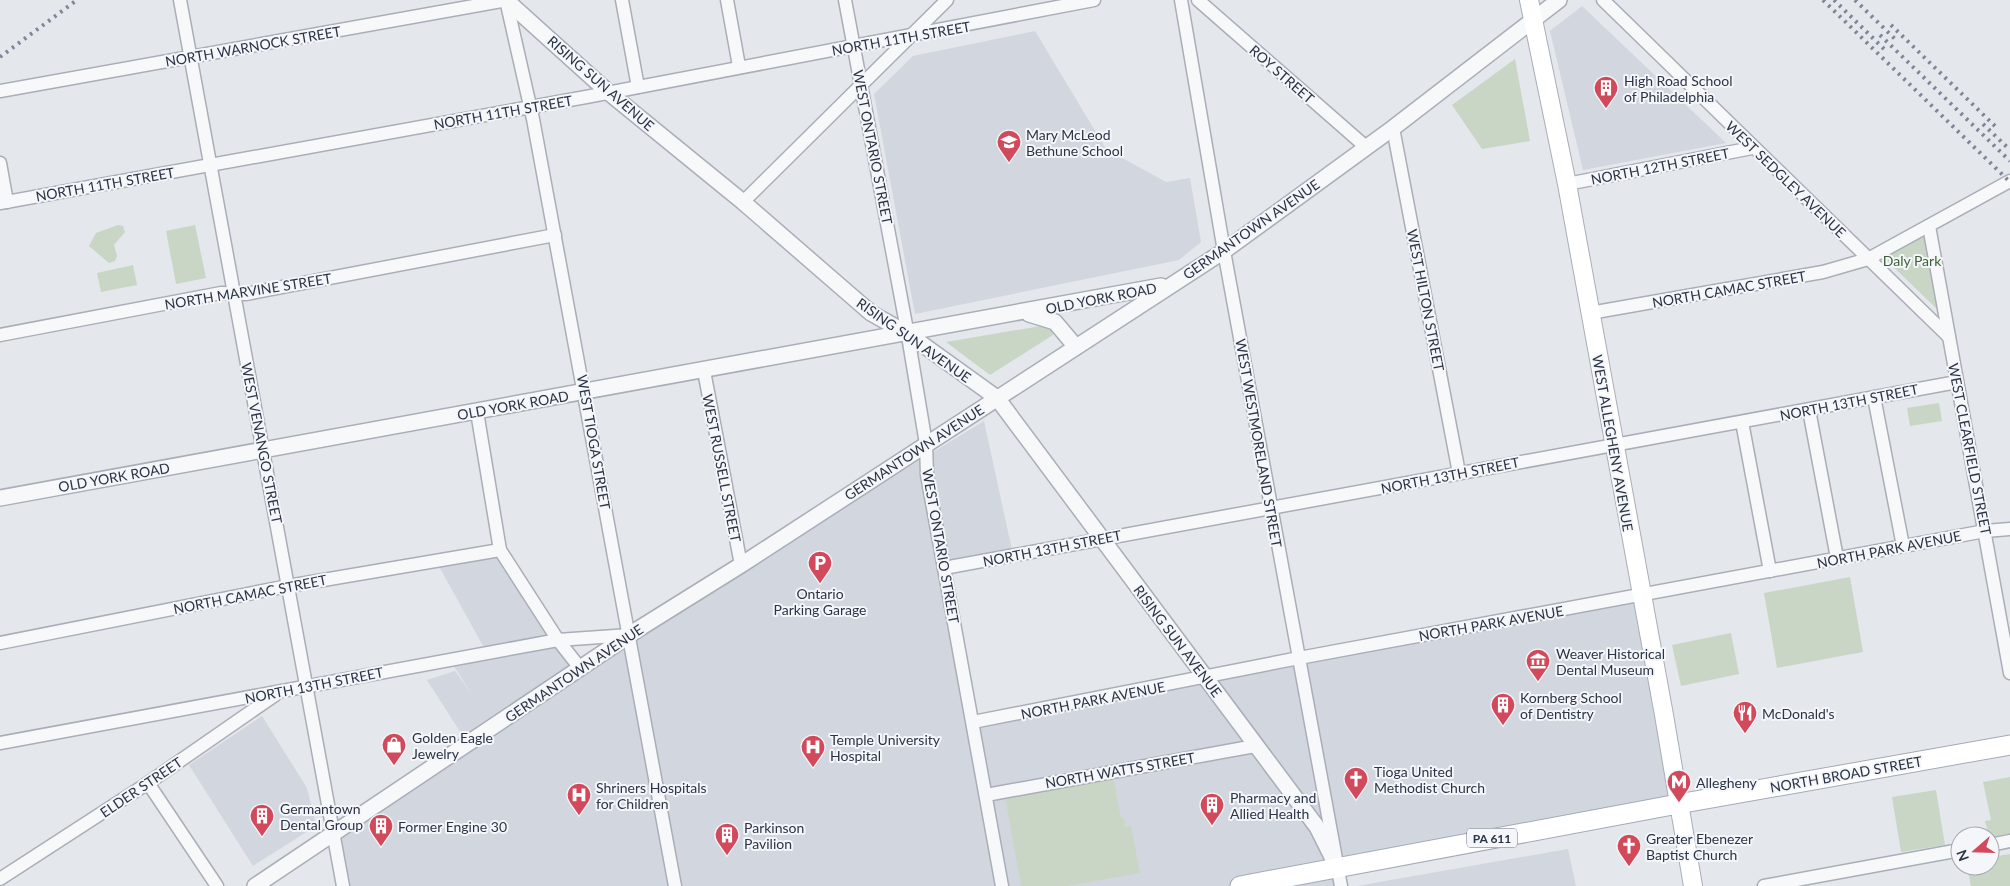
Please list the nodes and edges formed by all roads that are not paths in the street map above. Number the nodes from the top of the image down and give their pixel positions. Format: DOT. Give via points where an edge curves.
graph roads {
  1 [pos="180,0"];
  2 [pos="506,0"];
  3 [pos="622,0"];
  4 [pos="727,0"];
  5 [pos="845,0"];
  6 [pos="947,0"];
  7 [pos="1094,0"];
  8 [pos="1181,0"];
  9 [pos="1198,0"];
  10 [pos="1529,0"];
  11 [pos="1559,0"];
  12 [pos="1603,0"];
  13 [pos="1533,20"];
  14 [pos="912,36"];
  15 [pos="854,47"];
  16 [pos="189,57"];
  17 [pos="739,66"];
  18 [pos="862,85"];
  19 [pos="638,86"];
  20 [pos="0,91"];
  21 [pos="608,92"];
  22 [pos="531,107"];
  23 [pos="1393,128"];
  24 [pos="1366,147"];
  25 [pos="1752,148"];
  26 [pos="0,163"];
  27 [pos="210,165"];
  28 [pos="2010,181"];
  29 [pos="1567,184"];
  30 [pos="3,202"];
  31 [pos="743,202"];
  32 [pos="1929,226"];
  33 [pos="555,235"];
  34 [pos="1224,251"];
  35 [pos="1868,260"];
  36 [pos="1177,281"];
  37 [pos="233,294"];
  38 [pos="1025,313"];
  39 [pos="1590,313"];
  40 [pos="908,334"];
  41 [pos="0,335"];
  42 [pos="1949,336"];
  43 [pos="1076,347"];
  44 [pos="704,371"];
  45 [pos="1957,382"];
  46 [pos="585,392"];
  47 [pos="1874,397"];
  48 [pos="997,398"];
  49 [pos="1809,410"];
  50 [pos="477,412"];
  51 [pos="1742,422"];
  52 [pos="926,444"];
  53 [pos="1613,444"];
  54 [pos="263,450"];
  55 [pos="1459,473"];
  56 [pos="0,498"];
  57 [pos="1270,508"];
  58 [pos="2010,528"];
  59 [pos="1985,531"];
  60 [pos="1102,538"];
  61 [pos="1903,546"];
  62 [pos="500,550"];
  63 [pos="1837,558"];
  64 [pos="741,565"];
  65 [pos="944,568"];
  66 [pos="1770,571"];
  67 [pos="288,586"];
  68 [pos="1642,595"];
  69 [pos="629,635"];
  70 [pos="558,640"];
  71 [pos="0,643"];
  72 [pos="1299,658"];
  73 [pos="580,668"];
  74 [pos="2010,673"];
  75 [pos="1206,678"];
  76 [pos="307,686"];
  77 [pos="280,692"];
  78 [pos="973,722"];
  79 [pos="0,743"];
  80 [pos="2010,745"];
  81 [pos="1255,746"];
  82 [pos="148,783"];
  83 [pos="986,795"];
  84 [pos="1678,804"];
  85 [pos="332,835"];
  86 [pos="1950,852"];
  87 [pos="1337,867"];
  88 [pos="0,879"];
  89 [pos="217,886"];
  90 [pos="255,886"];
  91 [pos="343,886"];
  92 [pos="676,886"];
  93 [pos="1002,886"];
  94 [pos="1240,886"];
  95 [pos="1340,886"];
  96 [pos="1693,886"];
  97 [pos="1764,886"];
  1 -- 16 [label="street, WEST VENANGO STREET"];
  2 -- 16 [label="street, NORTH WARNOCK STREET"];
  2 -- 21 [label="street, RISING SUN AVENUE"];
  2 -- 22 [label="street, WEST TIOGA STREET"];
  3 -- 19 [label="street"];
  4 -- 17 [label="street"];
  5 -- 15 [label="street, WEST ONTARIO STREET"];
  6 -- 14 [label="street"];
  7 -- 14 [label="street, NORTH 11TH STREET"];
  8 -- 34 [label="street, WEST WESTMORELAND STREET"];
  9 -- 24 [label="street, ROY STREET"];
  10 -- 13 [label="main road, WEST ALLEGHENY AVENUE"];
  11 -- 13 [label="street, GERMANTOWN AVENUE"];
  12 -- 25 [label="street, WEST SEDGLEY AVENUE"];
  13 -- 23 [label="street, GERMANTOWN AVENUE"];
  13 -- 29 [label="main road, WEST ALLEGHENY AVENUE"];
  14 -- 15 [label="street, NORTH 11TH STREET"];
  14 -- 18 [label="street"];
  15 -- 17 [label="street, NORTH 11TH STREET"];
  15 -- 18 [label="street, WEST ONTARIO STREET"];
  16 -- 20 [label="street, NORTH WARNOCK STREET"];
  16 -- 27 [label="street, WEST VENANGO STREET"];
  17 -- 19 [label="street, NORTH 11TH STREET"];
  18 -- 31 [label="street"];
  18 -- 40 [label="street, WEST ONTARIO STREET"];
  19 -- 21 [label="street, NORTH 11TH STREET"];
  21 -- 22 [label="street, NORTH 11TH STREET"];
  21 -- 31 [label="street, RISING SUN AVENUE"];
  22 -- 27 [label="street, NORTH 11TH STREET"];
  22 -- 33 [label="street, WEST TIOGA STREET"];
  23 -- 24 [label="street, GERMANTOWN AVENUE"];
  23 -- 55 [label="street, WEST HILTON STREET"];
  24 -- 34 [label="street, GERMANTOWN AVENUE"];
  25 -- 29 [label="street, NORTH 12TH STREET"];
  25 -- 35 [label="street, WEST SEDGLEY AVENUE"];
  26 -- 30 [label="street"];
  27 -- 30 [label="street, NORTH 11TH STREET"];
  27 -- 37 [label="street, WEST VENANGO STREET"];
  28 -- 32 [label="street"];
  29 -- 39 [label="main road, WEST ALLEGHENY AVENUE"];
  31 -- 40 [label="street, RISING SUN AVENUE" via="871,313"];
  32 -- 35 [label="street"];
  32 -- 42 [label="street, WEST CLEARFIELD STREET"];
  33 -- 37 [label="street, NORTH MARVINE STREET"];
  33 -- 46 [label="street, WEST TIOGA STREET"];
  34 -- 36 [label="street, GERMANTOWN AVENUE"];
  34 -- 57 [label="street, WEST WESTMORELAND STREET"];
  35 -- 39 [label="street, NORTH CAMAC STREET" via="1823,272"];
  35 -- 42 [label="street, WEST SEDGLEY AVENUE"];
  36 -- 38 [label="street, OLD YORK ROAD"];
  36 -- 43 [label="street, GERMANTOWN AVENUE"];
  37 -- 41 [label="street, NORTH MARVINE STREET" via="221,293"];
  37 -- 54 [label="street, WEST VENANGO STREET"];
  38 -- 40 [label="street, OLD YORK ROAD"];
  38 -- 43 [label="street, OLD YORK ROAD" via="1056,322"];
  39 -- 53 [label="main road, WEST ALLEGHENY AVENUE"];
  40 -- 44 [label="street, OLD YORK ROAD"];
  40 -- 48 [label="street, RISING SUN AVENUE"];
  40 -- 52 [label="street, WEST ONTARIO STREET"];
  42 -- 45 [label="street, WEST CLEARFIELD STREET"];
  43 -- 48 [label="street, GERMANTOWN AVENUE"];
  44 -- 46 [label="street, OLD YORK ROAD"];
  44 -- 64 [label="street, WEST RUSSELL STREET"];
  45 -- 47 [label="street, NORTH 13TH STREET"];
  45 -- 59 [label="street, WEST CLEARFIELD STREET"];
  46 -- 50 [label="street, OLD YORK ROAD"];
  46 -- 69 [label="street, WEST TIOGA STREET"];
  47 -- 49 [label="street, NORTH 13TH STREET"];
  47 -- 61 [label="street"];
  48 -- 52 [label="street, GERMANTOWN AVENUE"];
  48 -- 60 [label="street, RISING SUN AVENUE"];
  49 -- 51 [label="street, NORTH 13TH STREET"];
  49 -- 63 [label="street"];
  50 -- 54 [label="street, OLD YORK ROAD"];
  50 -- 62 [label="street"];
  51 -- 53 [label="street, NORTH 13TH STREET"];
  51 -- 66 [label="street"];
  52 -- 64 [label="street, GERMANTOWN AVENUE"];
  52 -- 65 [label="street, WEST ONTARIO STREET" via="926,475"];
  53 -- 55 [label="street, NORTH 13TH STREET"];
  53 -- 68 [label="main road, WEST ALLEGHENY AVENUE"];
  54 -- 56 [label="street, OLD YORK ROAD"];
  54 -- 67 [label="street, WEST VENANGO STREET"];
  55 -- 57 [label="street, NORTH 13TH STREET"];
  57 -- 60 [label="street, NORTH 13TH STREET"];
  57 -- 72 [label="street, WEST WESTMORELAND STREET"];
  58 -- 59 [label="street, NORTH PARK AVENUE"];
  59 -- 61 [label="street, NORTH PARK AVENUE"];
  59 -- 74 [label="street, WEST CLEARFIELD STREET"];
  60 -- 65 [label="street, NORTH 13TH STREET"];
  60 -- 75 [label="street, RISING SUN AVENUE"];
  61 -- 63 [label="street, NORTH PARK AVENUE"];
  62 -- 67 [label="street, NORTH CAMAC STREET"];
  62 -- 70 [label="street"];
  63 -- 66 [label="street, NORTH PARK AVENUE"];
  64 -- 69 [label="street, GERMANTOWN AVENUE"];
  65 -- 78 [label="street, WEST ONTARIO STREET"];
  66 -- 68 [label="street, NORTH PARK AVENUE"];
  67 -- 71 [label="street, NORTH CAMAC STREET"];
  67 -- 76 [label="street, WEST VENANGO STREET"];
  68 -- 72 [label="street, NORTH PARK AVENUE"];
  68 -- 84 [label="main road, WEST ALLEGHENY AVENUE"];
  69 -- 70 [label="street, NORTH 13TH STREET"];
  69 -- 73 [label="street, GERMANTOWN AVENUE"];
  69 -- 92 [label="street, WEST TIOGA STREET"];
  70 -- 73 [label="street"];
  70 -- 76 [label="street, NORTH 13TH STREET"];
  72 -- 75 [label="street, NORTH PARK AVENUE"];
  72 -- 87 [label="street, WEST WESTMORELAND STREET"];
  73 -- 85 [label="street, GERMANTOWN AVENUE"];
  75 -- 78 [label="street, NORTH PARK AVENUE"];
  75 -- 81 [label="street, RISING SUN AVENUE"];
  76 -- 77 [label="street, NORTH 13TH STREET"];
  76 -- 85 [label="street, WEST VENANGO STREET"];
  77 -- 79 [label="street, NORTH 13TH STREET"];
  77 -- 82 [label="street, ELDER STREET"];
  78 -- 83 [label="street, WEST ONTARIO STREET"];
  80 -- 84 [label="main road, NORTH BROAD STREET / PA 611"];
  81 -- 83 [label="street, NORTH WATTS STREET"];
  81 -- 87 [label="street, RISING SUN AVENUE" via="1317,827"];
  82 -- 88 [label="street, ELDER STREET"];
  82 -- 89 [label="street"];
  83 -- 93 [label="street, WEST ONTARIO STREET"];
  84 -- 87 [label="main road, NORTH BROAD STREET / PA 611"];
  84 -- 96 [label="main road, WEST ALLEGHENY AVENUE"];
  85 -- 90 [label="street, GERMANTOWN AVENUE"];
  85 -- 91 [label="street, WEST VENANGO STREET"];
  86 -- 97 [label="street"];
  87 -- 94 [label="main road, NORTH BROAD STREET / PA 611"];
  87 -- 95 [label="street, WEST WESTMORELAND STREET"];
}
